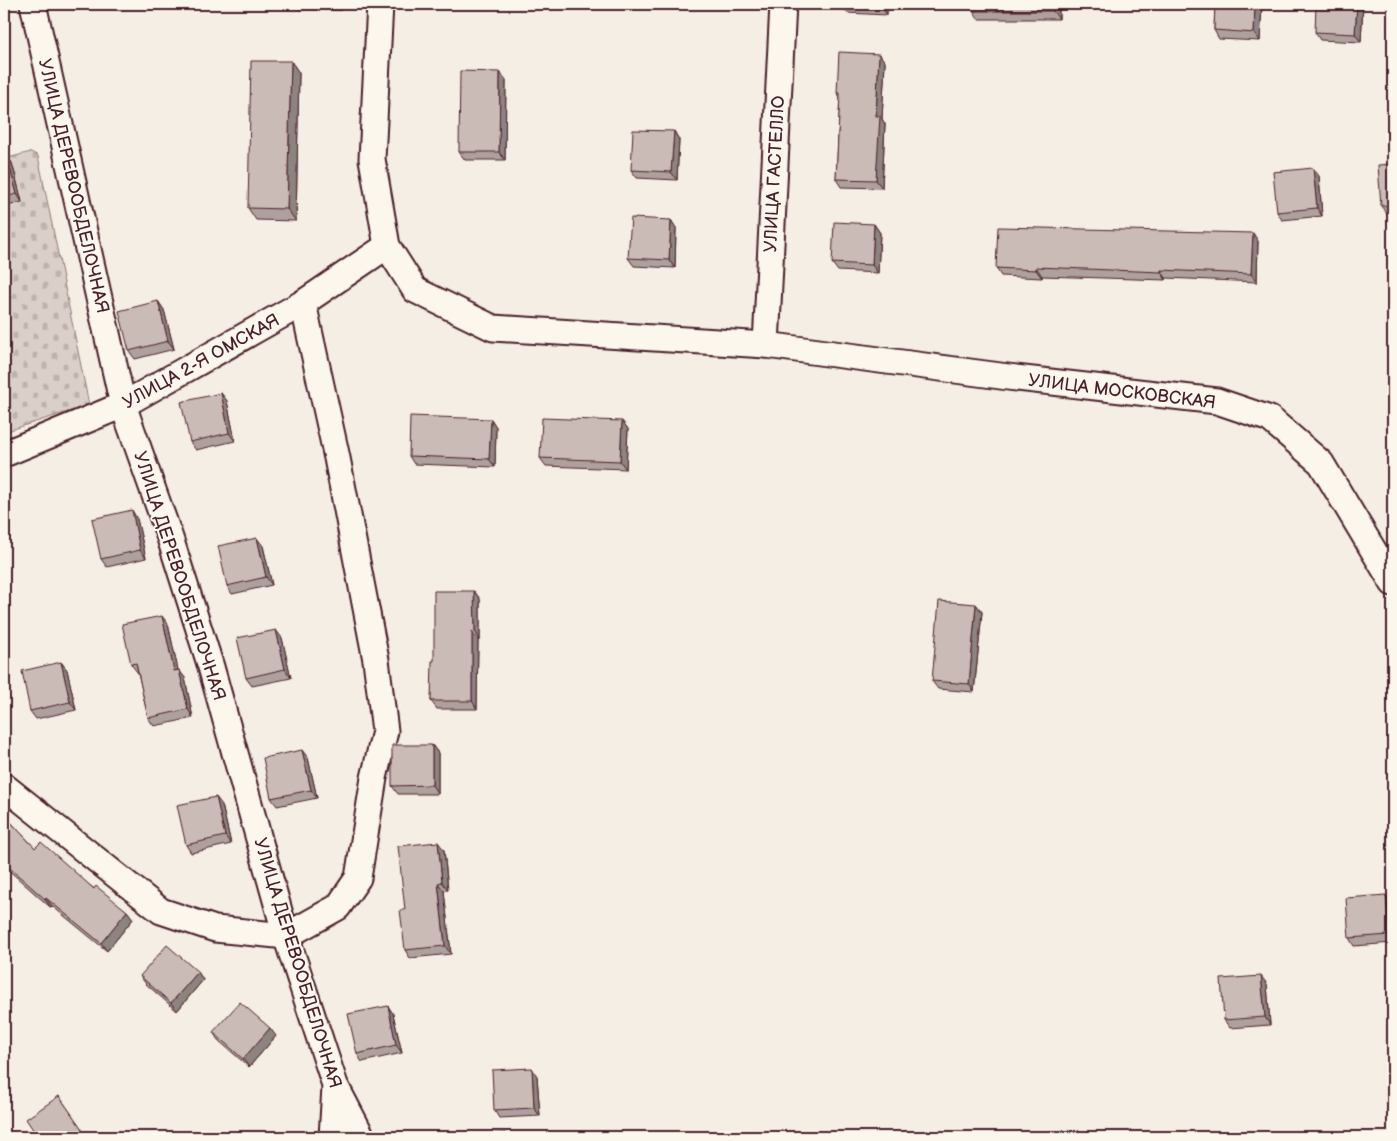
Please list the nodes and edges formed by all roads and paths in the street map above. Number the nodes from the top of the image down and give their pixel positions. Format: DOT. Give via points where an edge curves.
graph roads {
  1 [pos="33,4"];
  2 [pos="380,4"];
  3 [pos="783,4"];
  4 [pos="387,246"];
  5 [pos="303,303"];
  6 [pos="766,345"];
  7 [pos="122,405"];
  8 [pos="4,454"];
  9 [pos="1393,583"];
  10 [pos="4,786"];
  11 [pos="286,936"];
  12 [pos="335,1085"];
  13 [pos="332,1137"];
  14 [pos="362,1137"];
  1 -- 7 [label="street, УЛИЦА ДЕРЕВООБДЕЛОЧНАЯ"];
  2 -- 4 [label="street" via="372,159"];
  3 -- 6 [label="street, УЛИЦА ГАСТЕЛЛО"];
  4 -- 5 [label="street, УЛИЦА 2-Я ОМСКАЯ"];
  4 -- 6 [label="street, УЛИЦА МОСКОВСКАЯ" via="415,290 493,328"];
  5 -- 7 [label="street, УЛИЦА 2-Я ОМСКАЯ"];
  5 -- 11 [label="street" via="376,660 385,731 358,878 338,907"];
  6 -- 9 [label="street, УЛИЦА МОСКОВСКАЯ" via="1217,401 1270,420 1321,463"];
  7 -- 8 [label="street, УЛИЦА 2-Я ОМСКАЯ"];
  7 -- 11 [label="street, УЛИЦА ДЕРЕВООБДЕЛОЧНАЯ" via="170,538 211,667"];
  10 -- 11 [label="street" via="161,911 215,929"];
  11 -- 12 [label="street, УЛИЦА ДЕРЕВООБДЕЛОЧНАЯ"];
  12 -- 13 [label="street"];
  12 -- 14 [label="street, УЛИЦА ДЕРЕВООБДЕЛОЧНАЯ"];
}
